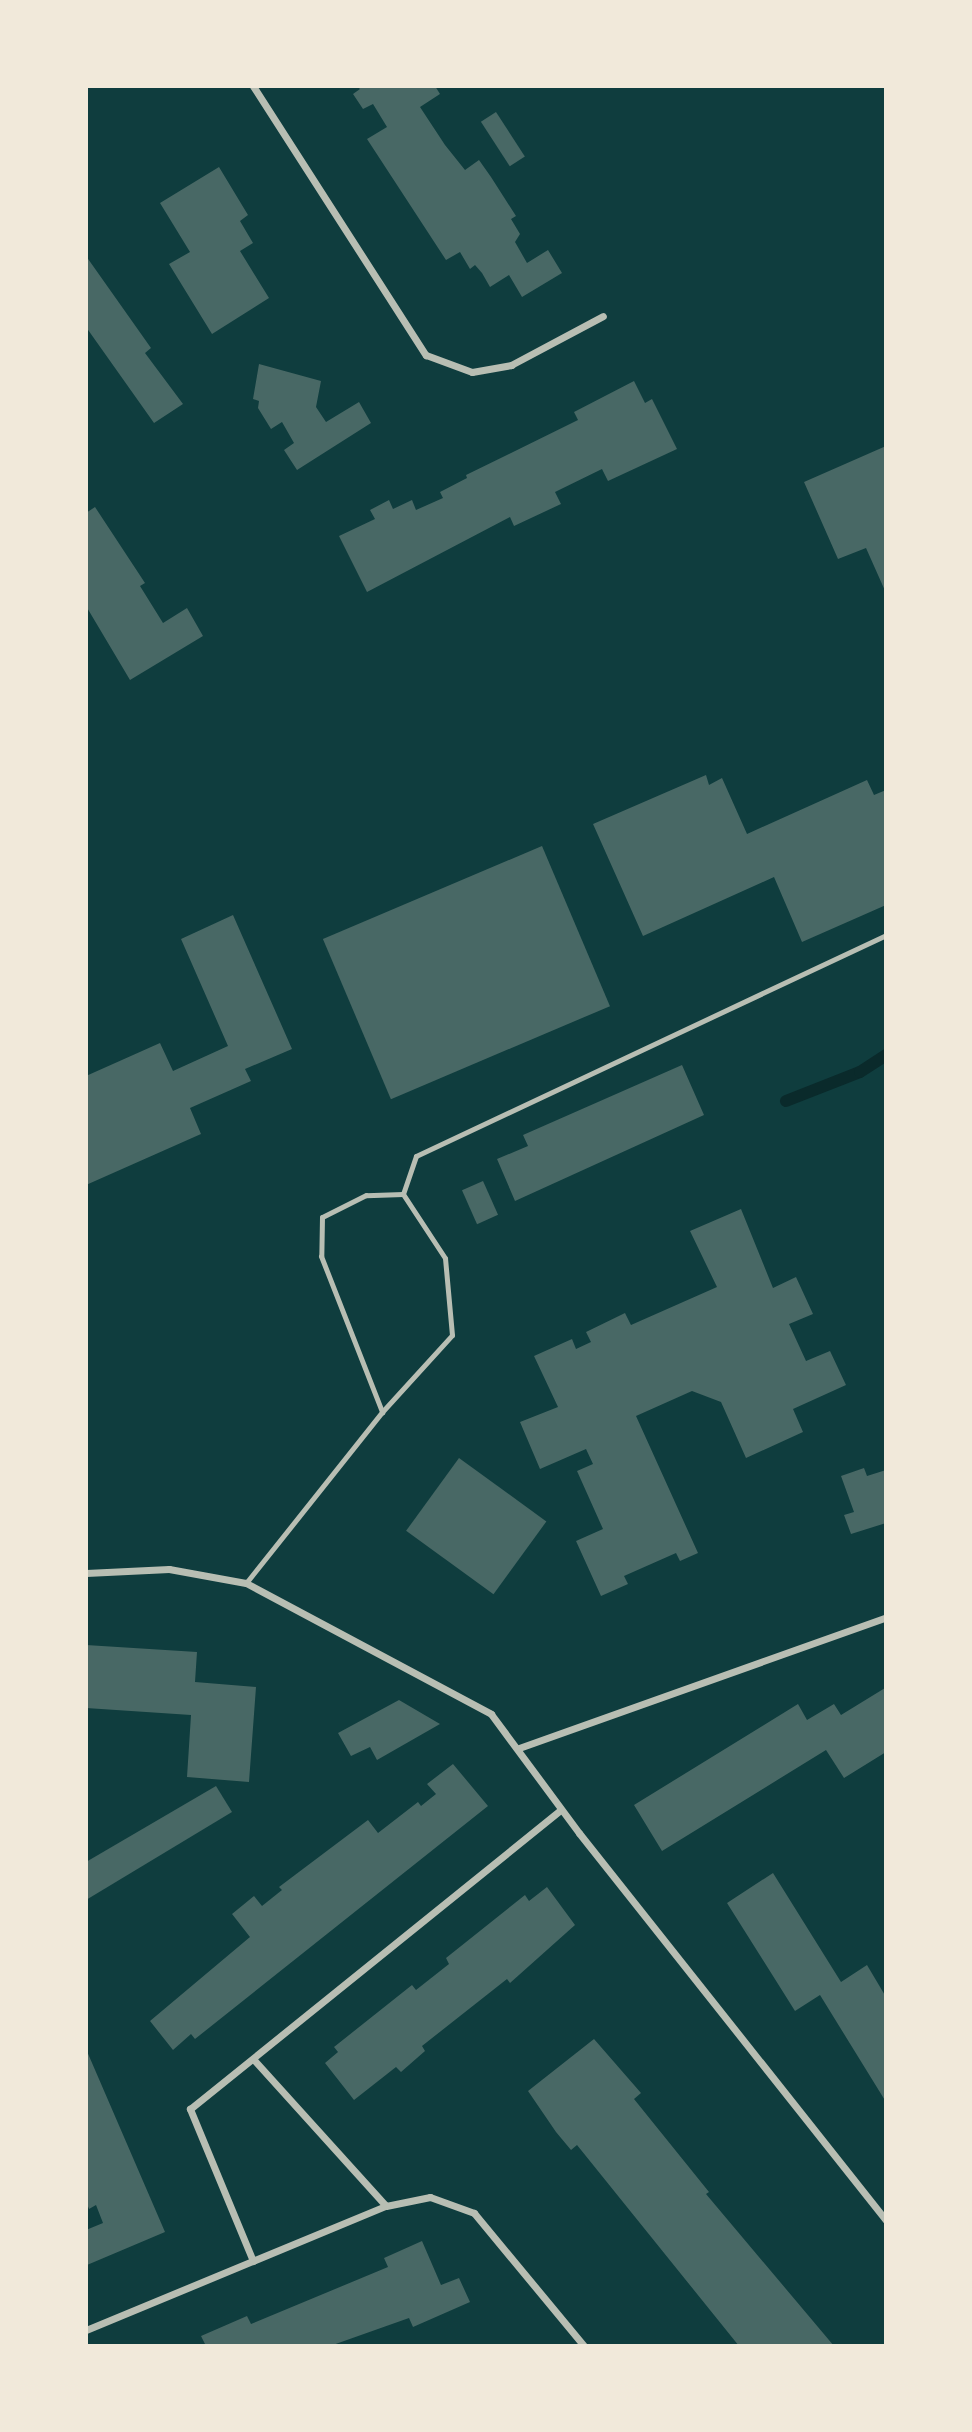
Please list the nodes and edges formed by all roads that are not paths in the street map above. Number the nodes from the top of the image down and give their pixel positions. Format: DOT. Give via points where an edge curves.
graph roads {
  1 [pos="253,86"];
  2 [pos="603,316"];
  3 [pos="886,935"];
  4 [pos="403,1194"];
  5 [pos="383,1412"];
  6 [pos="86,1573"];
  7 [pos="246,1583"];
  8 [pos="886,1617"];
  9 [pos="519,1748"];
  10 [pos="561,1810"];
  11 [pos="255,2061"];
  12 [pos="386,2207"];
  13 [pos="886,2220"];
  14 [pos="253,2261"];
  15 [pos="86,2329"];
  16 [pos="584,2346"];
  1 -- 2 [label="street" via="426,355 472,372 512,365"];
  3 -- 4 [label="lane" via="416,1156"];
  4 -- 5 [label="lane" via="445,1258 452,1335"];
  4 -- 5 [label="lane" via="366,1195 322,1217 321,1256"];
  5 -- 7 [label="lane"];
  6 -- 7 [label="street" via="169,1569"];
  7 -- 9 [label="street" via="491,1714"];
  8 -- 9 [label="street"];
  9 -- 10 [label="street"];
  10 -- 11 [label="street"];
  10 -- 13 [label="street"];
  11 -- 12 [label="street"];
  11 -- 14 [label="street" via="190,2109"];
  12 -- 14 [label="street"];
  12 -- 16 [label="street" via="430,2197 474,2213"];
  14 -- 15 [label="street"];
}
